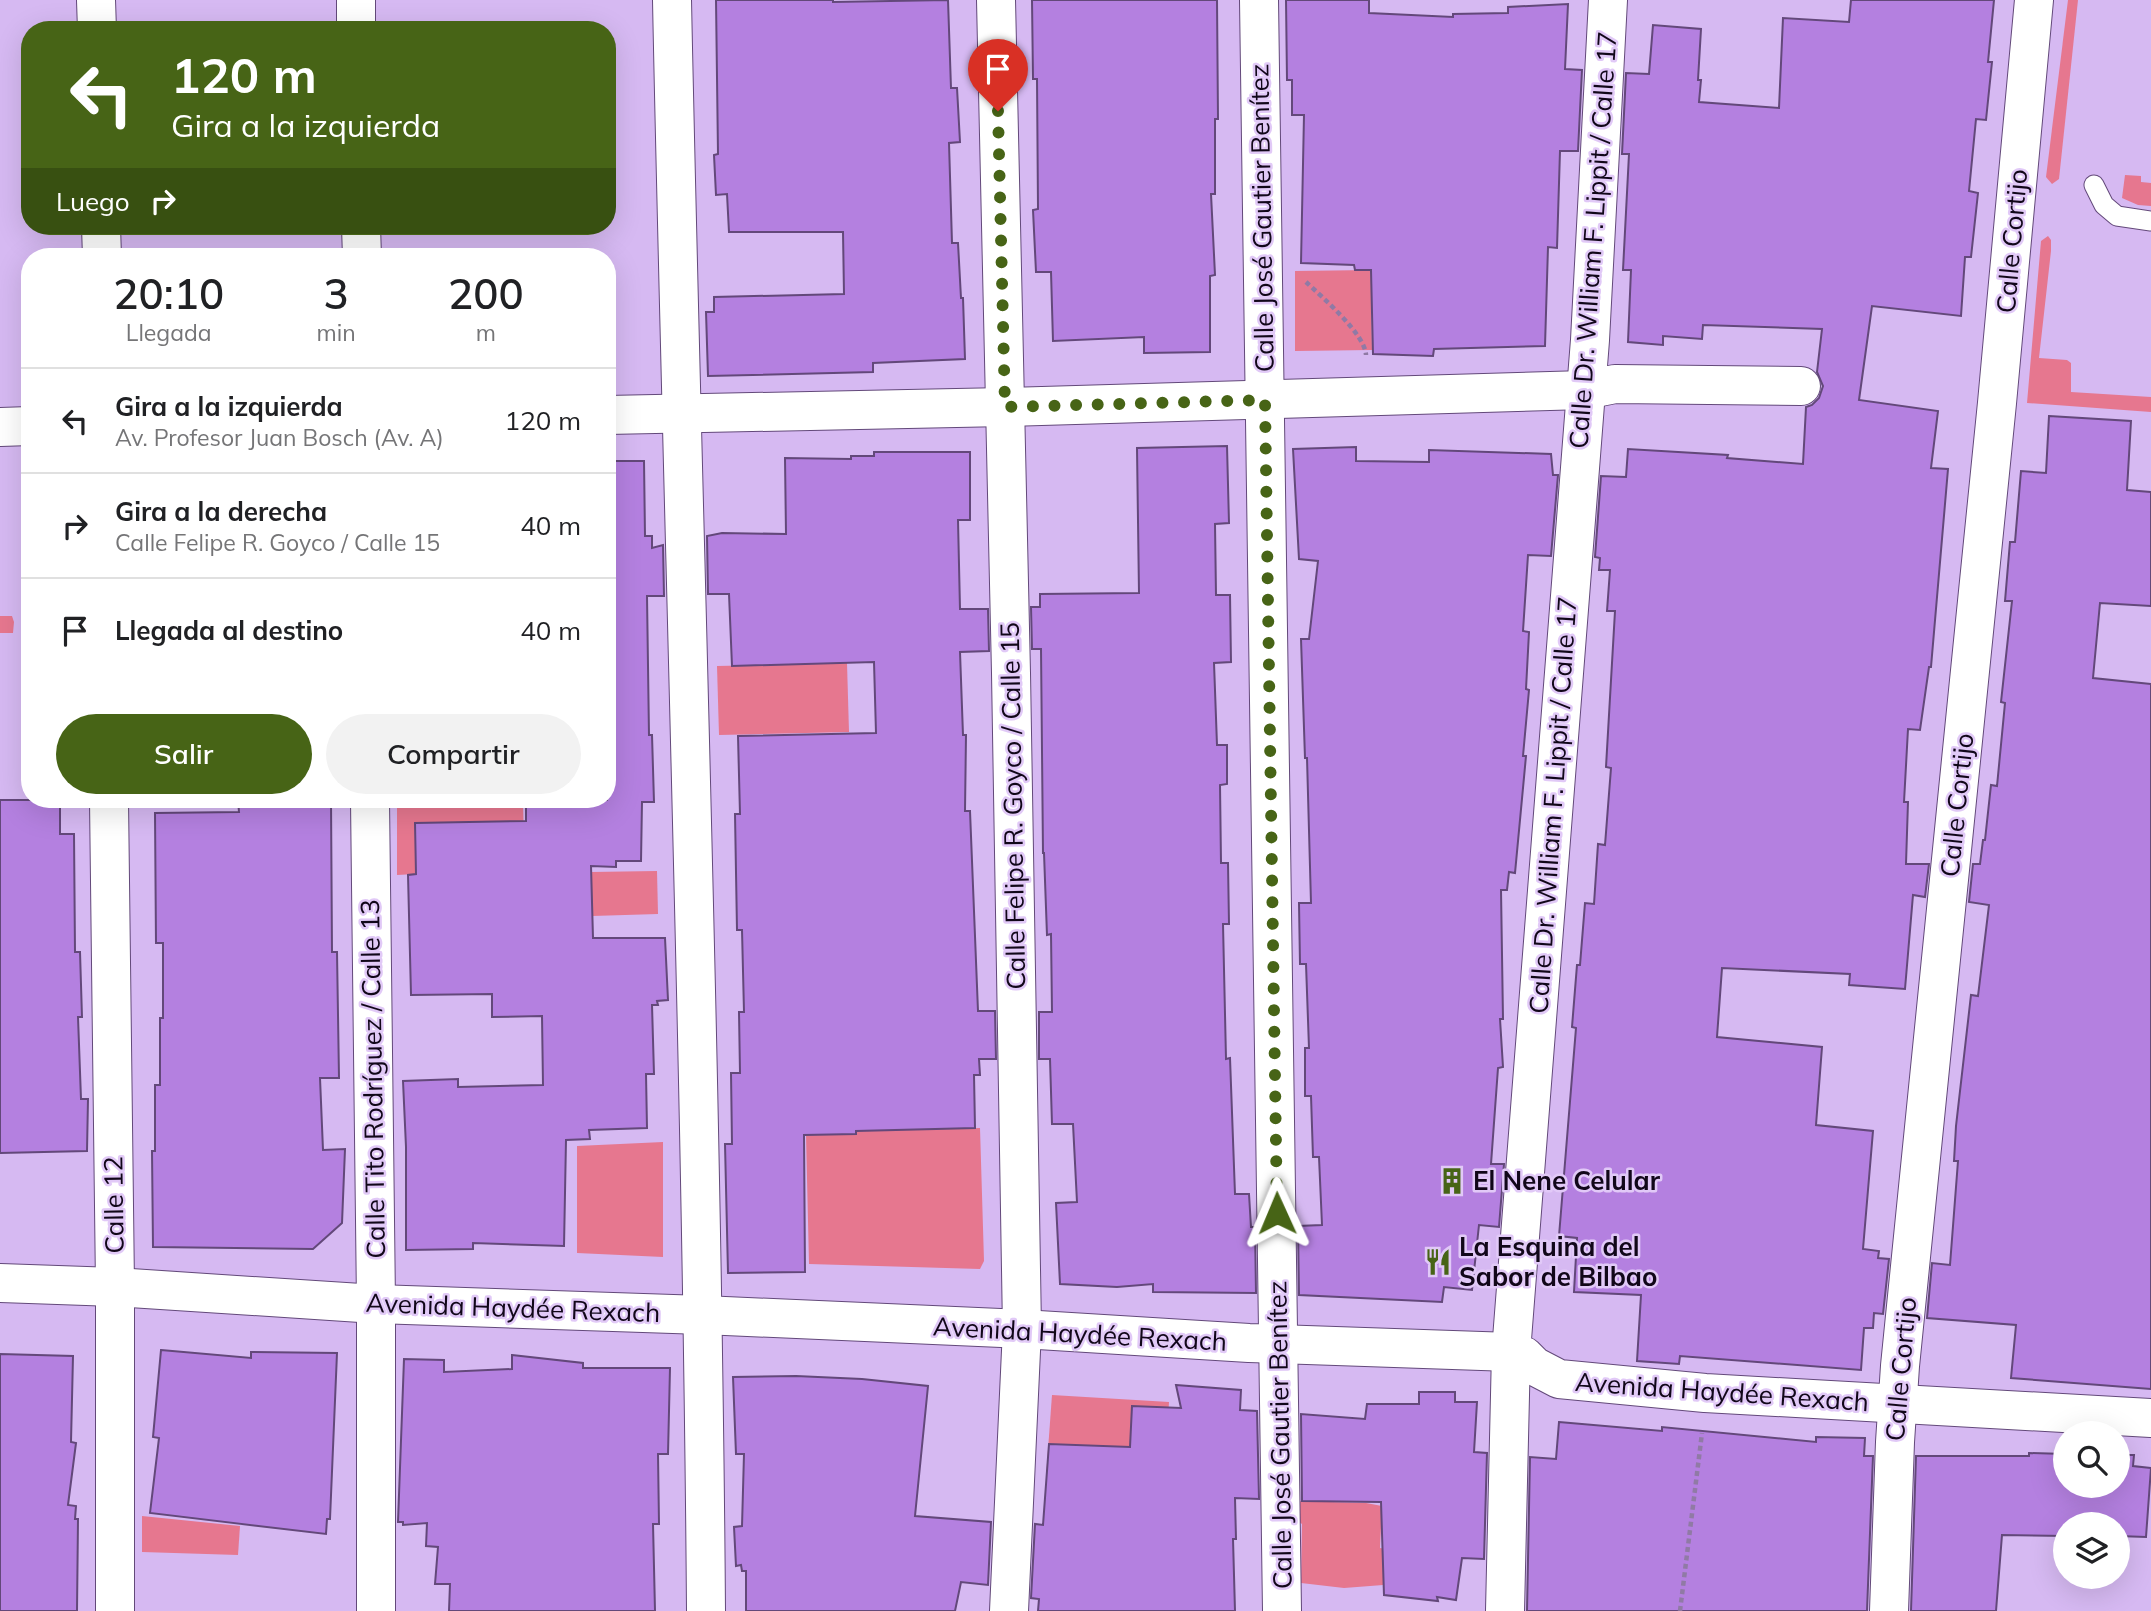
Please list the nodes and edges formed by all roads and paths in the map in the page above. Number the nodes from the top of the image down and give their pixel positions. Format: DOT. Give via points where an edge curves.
graph roads {
  1 [pos="96,0"];
  2 [pos="356,0"];
  3 [pos="671,0"];
  4 [pos="996,0"];
  5 [pos="1259,0"];
  6 [pos="1608,0"];
  7 [pos="2034,0"];
  8 [pos="97,21"];
  9 [pos="356,21"];
  10 [pos="2094,185"];
  11 [pos="2092,212"];
  12 [pos="2117,216"];
  13 [pos="2151,221"];
  14 [pos="1300,277"];
  15 [pos="1366,356"];
  16 [pos="1801,386"];
  17 [pos="1585,390"];
  18 [pos="1265,400"];
  19 [pos="1005,407"];
  20 [pos="681,414"];
  21 [pos="616,415"];
  22 [pos="21,426"];
  23 [pos="0,427"];
  24 [pos="109,808"];
  25 [pos="370,808"];
  26 [pos="0,1283"];
  27 [pos="115,1287"];
  28 [pos="376,1304"];
  29 [pos="703,1315"];
  30 [pos="1021,1329"];
  31 [pos="1279,1343"];
  32 [pos="1511,1352"];
  33 [pos="1898,1404"];
  34 [pos="2151,1418"];
  35 [pos="1702,1429"];
  36 [pos="115,1611"];
  37 [pos="376,1611"];
  38 [pos="706,1611"];
  39 [pos="1009,1611"];
  40 [pos="1282,1611"];
  41 [pos="1505,1611"];
  42 [pos="1680,1611"];
  43 [pos="1889,1611"];
  1 -- 8 [label="street"];
  2 -- 9 [label="street"];
  3 -- 20 [label="street"];
  4 -- 19 [label="street, Calle Felipe R. Goyco / Calle 15"];
  5 -- 18 [label="street, Calle José Gautier Benítez"];
  6 -- 17 [label="street, Calle Dr. William F. Lippit / Calle 17"];
  7 -- 33 [label="street, Calle Cortijo"];
  10 -- 12 [label="lane" via="2104,205"];
  11 -- 12 [label="lane"];
  12 -- 13 [label="lane"];
  14 -- 15 [label="path" via="1341,316"];
  16 -- 17 [label="street" via="1615,384"];
  17 -- 18 [label="street"];
  17 -- 32 [label="street, Calle Dr. William F. Lippit / Calle 17"];
  18 -- 19 [label="street"];
  18 -- 31 [label="street, Calle José Gautier Benítez"];
  19 -- 20 [label="street"];
  19 -- 30 [label="street, Calle Felipe R. Goyco / Calle 15"];
  20 -- 21 [label="street"];
  20 -- 29 [label="street"];
  22 -- 23 [label="street"];
  24 -- 27 [label="street, Calle 12"];
  25 -- 28 [label="street, Calle Tito Rodríguez / Calle 13"];
  26 -- 27 [label="street, Avenida Haydée Rexach"];
  27 -- 28 [label="street, Avenida Haydée Rexach"];
  27 -- 36 [label="street, Calle 12"];
  28 -- 29 [label="street, Avenida Haydée Rexach"];
  28 -- 37 [label="street, Calle Tito Rodríguez / Calle 13"];
  29 -- 30 [label="street, Avenida Haydée Rexach"];
  29 -- 38 [label="street"];
  30 -- 31 [label="street, Avenida Haydée Rexach"];
  30 -- 39 [label="street, Calle Felipe R. Goyco / Calle 15"];
  31 -- 32 [label="street, Avenida Haydée Rexach"];
  31 -- 40 [label="street, Calle José Gautier Benítez"];
  32 -- 33 [label="street, Avenida Haydée Rexach" via="1559,1380"];
  32 -- 41 [label="street, Calle Dr. William F. Lippit / Calle 17"];
  33 -- 34 [label="street, Avenida Haydée Rexach"];
  33 -- 43 [label="street, Calle Cortijo"];
  35 -- 42 [label="path"];
}
